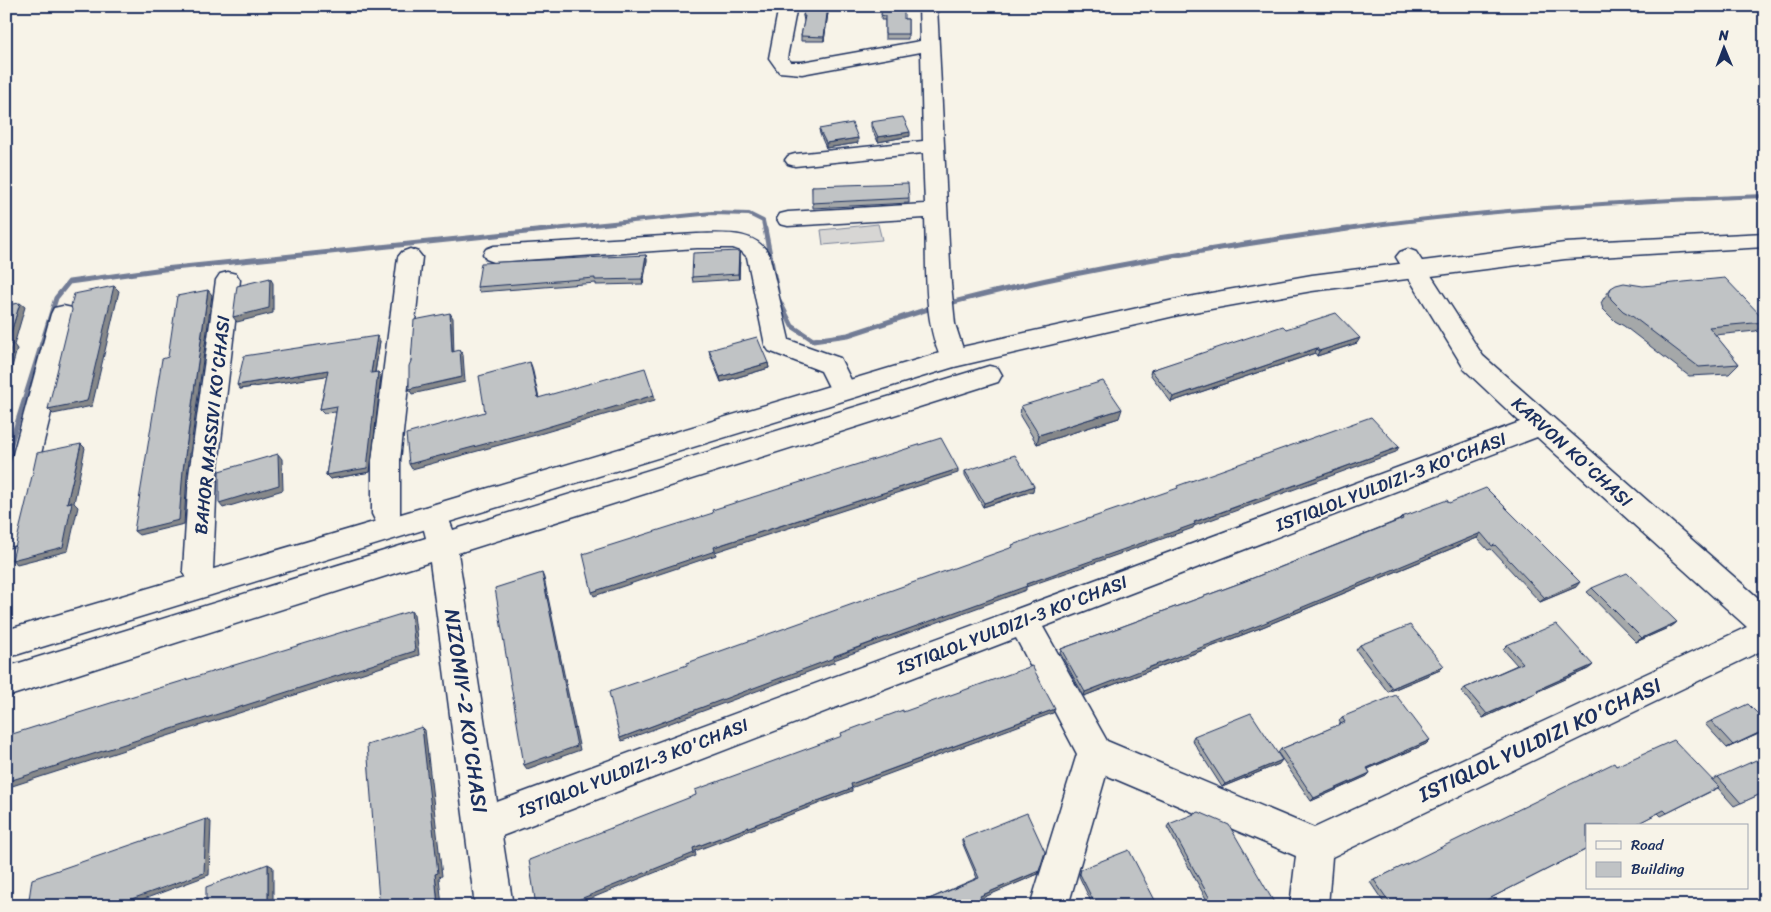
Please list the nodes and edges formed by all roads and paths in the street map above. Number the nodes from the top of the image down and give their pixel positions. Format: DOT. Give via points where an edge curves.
graph roads {
  1 [pos="788,6"];
  2 [pos="928,6"];
  3 [pos="930,45"];
  4 [pos="934,146"];
  5 [pos="795,160"];
  6 [pos="936,210"];
  7 [pos="788,219"];
  8 [pos="1765,228"];
  9 [pos="1765,240"];
  10 [pos="494,254"];
  11 [pos="410,257"];
  12 [pos="1412,263"];
  13 [pos="228,280"];
  14 [pos="63,314"];
  15 [pos="951,352"];
  16 [pos="989,375"];
  17 [pos="838,380"];
  18 [pos="1541,425"];
  19 [pos="386,514"];
  20 [pos="439,530"];
  21 [pos="6,536"];
  22 [pos="198,570"];
  23 [pos="1023,621"];
  24 [pos="1765,624"];
  25 [pos="6,627"];
  26 [pos="1765,634"];
  27 [pos="6,644"];
  28 [pos="6,682"];
  29 [pos="1095,752"];
  30 [pos="483,825"];
  31 [pos="1315,846"];
  32 [pos="494,906"];
  33 [pos="1049,906"];
  34 [pos="1309,906"];
  1 -- 3 [label="street" via="778,58 786,68 802,68"];
  2 -- 3 [label="street"];
  3 -- 4 [label="street"];
  4 -- 5 [label="street"];
  4 -- 6 [label="street"];
  6 -- 7 [label="street"];
  6 -- 15 [label="street" via="943,324"];
  8 -- 12 [label="street" via="1527,242"];
  9 -- 12 [label="street"];
  10 -- 17 [label="street" via="697,241 735,241 749,246 758,254 778,345 831,365"];
  11 -- 19 [label="street" via="386,460"];
  12 -- 15 [label="street"];
  12 -- 18 [label="street, KARVON KO'CHASI" via="1474,363"];
  13 -- 22 [label="street, BAHOR MASSIVI KO'CHASI" via="203,475"];
  14 -- 21 [label="street"];
  15 -- 17 [label="street"];
  15 -- 20 [label="street"];
  16 -- 20 [label="street"];
  17 -- 19 [label="street"];
  18 -- 23 [label="street, ISTIQLOL YULDIZI-3 KO'CHASI"];
  18 -- 24 [label="street, KARVON KO'CHASI"];
  19 -- 22 [label="street"];
  20 -- 27 [label="street"];
  20 -- 28 [label="street"];
  20 -- 30 [label="street, NIZOMIY-2 KO'CHASI"];
  22 -- 25 [label="street"];
  23 -- 29 [label="street"];
  23 -- 30 [label="street, ISTIQLOL YULDIZI-3 KO'CHASI"];
  26 -- 31 [label="street, ISTIQLOL YULDIZI KO'CHASI"];
  29 -- 31 [label="street"];
  29 -- 33 [label="street"];
  30 -- 32 [label="street, NIZOMIY-2 KO'CHASI"];
  31 -- 34 [label="street"];
}
